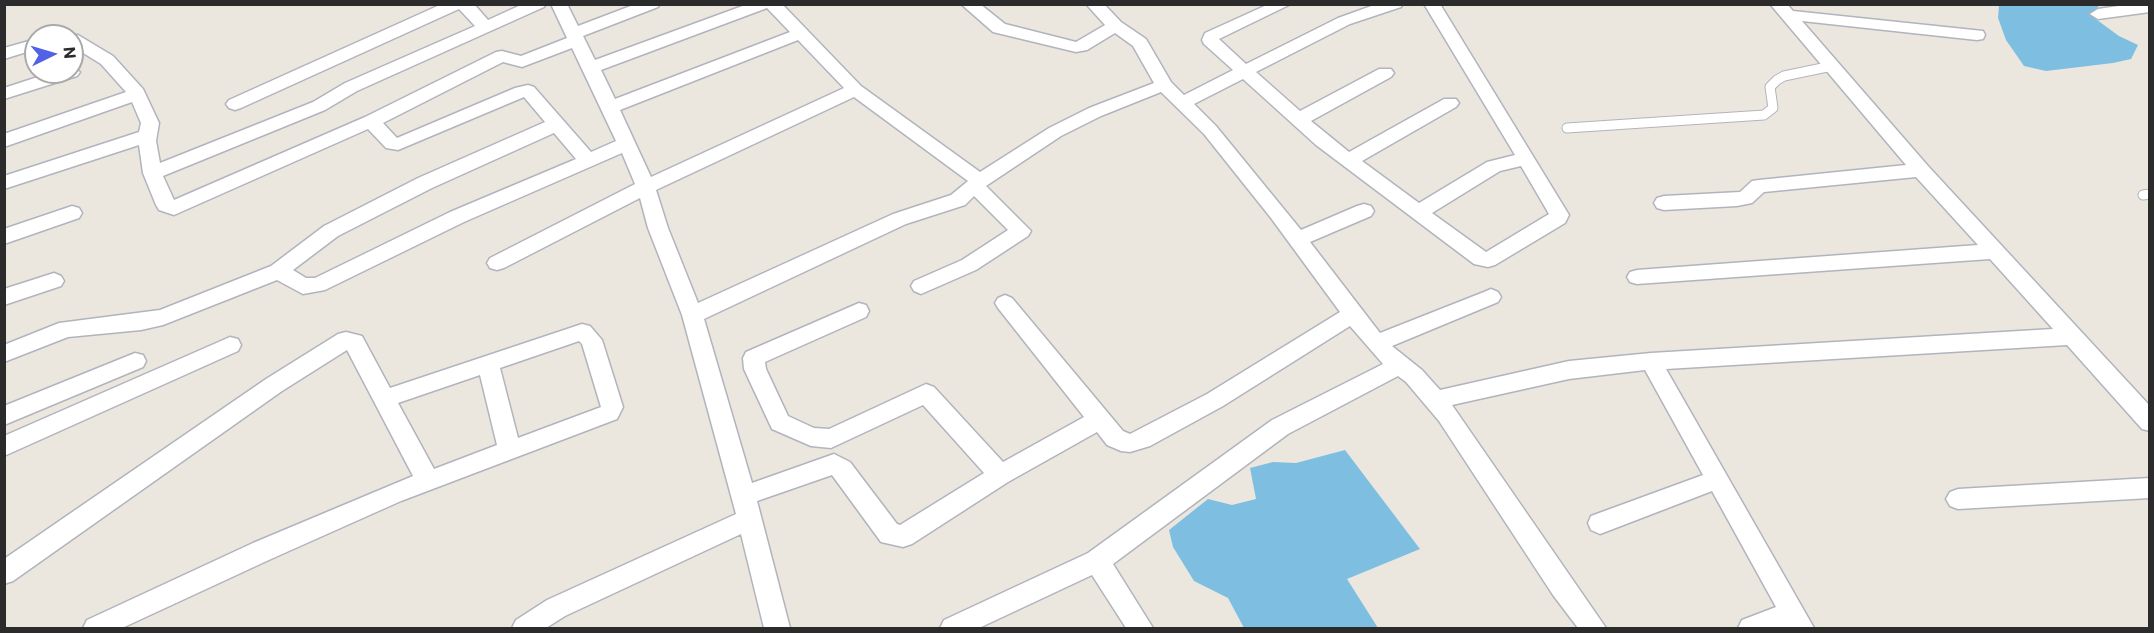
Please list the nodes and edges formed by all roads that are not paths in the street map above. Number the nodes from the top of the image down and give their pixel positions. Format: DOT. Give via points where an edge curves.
graph roads {
  1 [pos="456,4"];
  2 [pos="464,4"];
  3 [pos="538,4"];
  4 [pos="559,4"];
  5 [pos="652,4"];
  6 [pos="764,4"];
  7 [pos="772,4"];
  8 [pos="997,4"];
  9 [pos="1094,4"];
  10 [pos="1283,4"];
  11 [pos="1395,4"];
  12 [pos="1432,4"];
  13 [pos="2150,7"];
  14 [pos="975,10"];
  15 [pos="1783,10"];
  16 [pos="2098,14"];
  17 [pos="1115,26"];
  18 [pos="486,27"];
  19 [pos="799,34"];
  20 [pos="1977,35"];
  21 [pos="574,37"];
  22 [pos="84,46"];
  23 [pos="24,48"];
  24 [pos="4,54"];
  25 [pos="107,60"];
  26 [pos="1832,66"];
  27 [pos="84,68"];
  28 [pos="591,68"];
  29 [pos="1243,72"];
  30 [pos="1385,73"];
  31 [pos="34,84"];
  32 [pos="1164,85"];
  33 [pos="855,90"];
  34 [pos="4,94"];
  35 [pos="137,94"];
  36 [pos="1184,102"];
  37 [pos="1450,103"];
  38 [pos="235,104"];
  39 [pos="610,107"];
  40 [pos="1298,120"];
  41 [pos="371,121"];
  42 [pos="557,124"];
  43 [pos="1567,128"];
  44 [pos="148,136"];
  45 [pos="4,141"];
  46 [pos="627,144"];
  47 [pos="1526,159"];
  48 [pos="588,160"];
  49 [pos="1348,161"];
  50 [pos="1921,170"];
  51 [pos="152,173"];
  52 [pos="4,183"];
  53 [pos="977,183"];
  54 [pos="646,187"];
  55 [pos="1664,203"];
  56 [pos="1364,212"];
  57 [pos="1418,212"];
  58 [pos="72,213"];
  59 [pos="4,237"];
  60 [pos="1298,239"];
  61 [pos="1995,251"];
  62 [pos="496,263"];
  63 [pos="278,271"];
  64 [pos="1637,277"];
  65 [pos="54,281"];
  66 [pos="921,286"];
  67 [pos="4,297"];
  68 [pos="1491,297"];
  69 [pos="1005,303"];
  70 [pos="859,311"];
  71 [pos="1353,314"];
  72 [pos="692,315"];
  73 [pos="2073,336"];
  74 [pos="1377,344"];
  75 [pos="230,345"];
  76 [pos="4,354"];
  77 [pos="135,361"];
  78 [pos="1651,361"];
  79 [pos="488,363"];
  80 [pos="1400,365"];
  81 [pos="384,399"];
  82 [pos="1435,400"];
  83 [pos="4,416"];
  84 [pos="1100,419"];
  85 [pos="2150,422"];
  86 [pos="4,447"];
  87 [pos="510,450"];
  88 [pos="1000,475"];
  89 [pos="1718,479"];
  90 [pos="429,481"];
  91 [pos="2150,489"];
  92 [pos="1958,499"];
  93 [pos="747,507"];
  94 [pos="1600,523"];
  95 [pos="1097,561"];
  96 [pos="4,573"];
  97 [pos="1797,621"];
  98 [pos="96,628"];
  99 [pos="525,628"];
  100 [pos="777,628"];
  101 [pos="953,628"];
  102 [pos="1140,628"];
  103 [pos="1593,628"];
  104 [pos="1751,628"];
  1 -- 38 [label="street"];
  2 -- 18 [label="street"];
  3 -- 18 [label="street"];
  4 -- 21 [label="street"];
  5 -- 21 [label="street"];
  6 -- 28 [label="street"];
  7 -- 19 [label="street"];
  8 -- 14 [label="street"];
  9 -- 17 [label="street"];
  10 -- 29 [label="street" via="1209,39"];
  11 -- 29 [label="street" via="1344,21"];
  12 -- 47 [label="street"];
  13 -- 16 [label="street"];
  14 -- 17 [label="street" via="999,28 1076,47"];
  15 -- 20 [label="street"];
  15 -- 26 [label="street"];
  17 -- 32 [label="street" via="1140,43"];
  18 -- 51 [label="street" via="351,87 319,106"];
  19 -- 33 [label="street"];
  19 -- 39 [label="street"];
  21 -- 28 [label="street"];
  21 -- 41 [label="street" via="522,62 502,56"];
  22 -- 25 [label="street"];
  23 -- 24 [label="street"];
  25 -- 27 [label="street"];
  25 -- 35 [label="street"];
  26 -- 43 [label="lane" via="1777,80 1770,87 1773,108 1764,115"];
  26 -- 50 [label="street"];
  28 -- 39 [label="street"];
  29 -- 36 [label="street"];
  29 -- 40 [label="street"];
  30 -- 40 [label="street"];
  31 -- 34 [label="street"];
  32 -- 36 [label="street"];
  32 -- 53 [label="street" via="1055,132"];
  33 -- 53 [label="street"];
  33 -- 54 [label="street"];
  35 -- 44 [label="street" via="150,123"];
  35 -- 45 [label="street"];
  36 -- 60 [label="street"];
  37 -- 49 [label="street"];
  39 -- 46 [label="street"];
  40 -- 49 [label="street"];
  41 -- 42 [label="street" via="392,144 398,144 528,91"];
  41 -- 51 [label="street" via="180,207 166,205"];
  42 -- 48 [label="street"];
  42 -- 63 [label="street" via="330,231"];
  44 -- 51 [label="street"];
  44 -- 52 [label="street"];
  46 -- 48 [label="street"];
  46 -- 54 [label="street"];
  47 -- 57 [label="street" via="1494,166"];
  47 -- 57 [label="street" via="1559,217 1492,258 1481,259"];
  48 -- 63 [label="street" via="318,285 303,285"];
  49 -- 57 [label="street"];
  50 -- 55 [label="street" via="1759,186 1750,195 1737,199"];
  50 -- 61 [label="street"];
  53 -- 66 [label="street" via="1021,231 969,265"];
  53 -- 72 [label="street" via="958,200 900,219"];
  54 -- 62 [label="street"];
  54 -- 72 [label="street" via="657,228"];
  56 -- 60 [label="street"];
  58 -- 59 [label="street"];
  60 -- 71 [label="street"];
  61 -- 64 [label="street"];
  61 -- 73 [label="street"];
  63 -- 76 [label="street" via="163,317 66,329"];
  65 -- 67 [label="street"];
  68 -- 74 [label="street"];
  69 -- 84 [label="street"];
  70 -- 88 [label="street" via="754,358 755,369 780,422 811,437 831,439 926,393"];
  71 -- 74 [label="street"];
  71 -- 84 [label="street" via="1215,400 1142,439 1121,442"];
  72 -- 93 [label="street"];
  73 -- 78 [label="street"];
  73 -- 85 [label="street"];
  74 -- 80 [label="street"];
  75 -- 86 [label="street"];
  77 -- 83 [label="street"];
  78 -- 82 [label="street" via="1569,370"];
  78 -- 89 [label="street"];
  79 -- 81 [label="street"];
  79 -- 87 [label="street"];
  79 -- 87 [label="street" via="582,332 591,340 612,401 609,413"];
  80 -- 82 [label="street"];
  80 -- 95 [label="street" via="1280,427"];
  81 -- 90 [label="street"];
  81 -- 96 [label="street" via="354,342 342,342"];
  82 -- 103 [label="street"];
  84 -- 88 [label="street"];
  87 -- 90 [label="street"];
  88 -- 93 [label="street" via="903,536 890,534 842,469 834,464"];
  89 -- 94 [label="street"];
  89 -- 97 [label="street"];
  90 -- 98 [label="street" via="262,551"];
  91 -- 92 [label="street"];
  93 -- 99 [label="street"];
  93 -- 100 [label="street"];
  95 -- 101 [label="street"];
  95 -- 102 [label="street"];
  97 -- 104 [label="street"];
}
